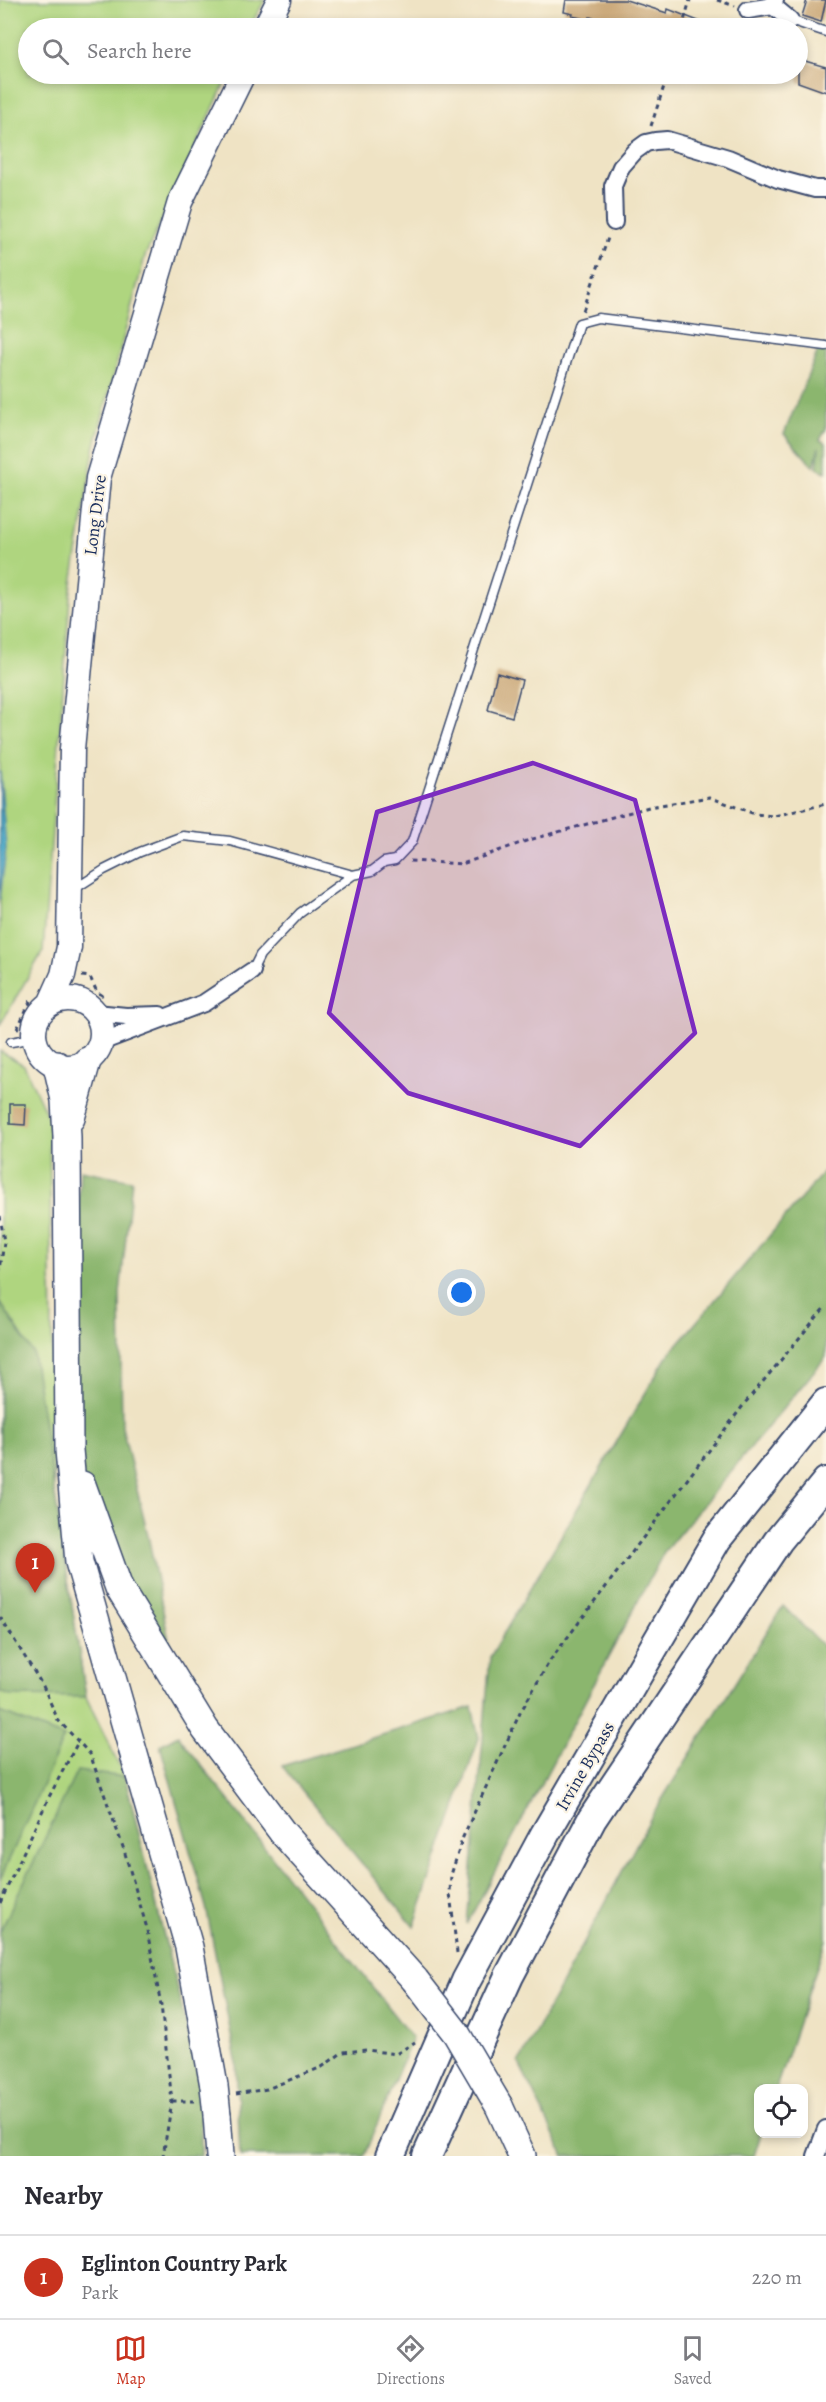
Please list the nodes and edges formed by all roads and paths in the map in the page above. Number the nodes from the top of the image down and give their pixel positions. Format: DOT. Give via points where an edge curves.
graph roads {
  1 [pos="279,0"];
  2 [pos="690,0"];
  3 [pos="775,3"];
  4 [pos="748,10"];
  5 [pos="270,18"];
  6 [pos="685,18"];
  7 [pos="788,18"];
  8 [pos="808,26"];
  9 [pos="826,32"];
  10 [pos="238,84"];
  11 [pos="665,84"];
  12 [pos="646,143"];
  13 [pos="826,189"];
  14 [pos="614,222"];
  15 [pos="579,323"];
  16 [pos="826,346"];
  17 [pos="826,804"];
  18 [pos="395,860"];
  19 [pos="353,875"];
  20 [pos="70,892"];
  21 [pos="69,947"];
  22 [pos="252,972"];
  23 [pos="75,975"];
  24 [pos="43,998"];
  25 [pos="96,1004"];
  26 [pos="170,1015"];
  27 [pos="23,1040"];
  28 [pos="94,1052"];
  29 [pos="57,1065"];
  30 [pos="67,1137"];
  31 [pos="0,1216"];
  32 [pos="0,1270"];
  33 [pos="826,1306"];
  34 [pos="826,1403"];
  35 [pos="69,1450"];
  36 [pos="826,1482"];
  37 [pos="0,1617"];
  38 [pos="520,1713"];
  39 [pos="78,1742"];
  40 [pos="0,1903"];
  41 [pos="826,2129"];
  42 [pos="163,2156"];
  43 [pos="220,2156"];
  44 [pos="390,2156"];
  45 [pos="427,2156"];
  46 [pos="522,2156"];
  47 [pos="816,2156"];
  1 -- 5 [label="main road"];
  2 -- 6 [label="path"];
  3 -- 4 [label="street"];
  3 -- 7 [label="street"];
  8 -- 9 [label="lane"];
  10 -- 20 [label="main road, Long Drive" via="180,202 98,478 72,750"];
  11 -- 12 [label="path"];
  12 -- 13 [label="street" via="667,141 728,158 778,179"];
  12 -- 14 [label="street" via="621,167 613,186"];
  14 -- 15 [label="path"];
  15 -- 16 [label="lane" via="598,318"];
  15 -- 18 [label="lane" via="412,842"];
  17 -- 18 [label="path" via="774,816 755,814 709,797 649,807 529,840 462,864"];
  18 -- 19 [label="lane"];
  19 -- 20 [label="lane" via="230,842 183,836 104,870"];
  19 -- 22 [label="lane" via="300,913 260,955"];
  20 -- 21 [label="main road, Long Drive"];
  21 -- 23 [label="main road, Long Drive"];
  21 -- 24 [label="main road, Long Drive" via="63,975"];
  22 -- 26 [label="street" via="204,1003"];
  23 -- 25 [label="main road, Long Drive"];
  23 -- 25 [label="path" via="90,976 97,992"];
  24 -- 25 [label="main road"];
  24 -- 27 [label="main road" via="37,1018"];
  24 -- 27 [label="path" via="25,1008"];
  25 -- 26 [label="street" via="126,1016"];
  25 -- 28 [label="main road" via="103,1032"];
  26 -- 28 [label="street"];
  27 -- 29 [label="main road"];
  28 -- 29 [label="main road" via="73,1067"];
  28 -- 30 [label="main road" via="76,1096"];
  29 -- 30 [label="main road" via="65,1100"];
  30 -- 35 [label="main road"];
  31 -- 32 [label="path" via="4,1242"];
  33 -- 38 [label="path" via="745,1403 549,1662"];
  34 -- 44 [label="highway, Irvine Bypass" via="717,1539 545,1834 466,1981"];
  35 -- 43 [label="main road, bridge" via="80,1562 189,1947 214,2086"];
  35 -- 46 [label="main road, bridge" via="119,1588 205,1729 283,1833 415,1980 456,2033 499,2106"];
  36 -- 45 [label="highway, Irvine Bypass" via="778,1540 592,1819 509,1977"];
  37 -- 39 [label="path" via="43,1686 58,1720"];
  39 -- 40 [label="path"];
  39 -- 42 [label="path" via="90,1754 146,1925 161,2005 172,2101"];
  41 -- 47 [label="street"];
}
